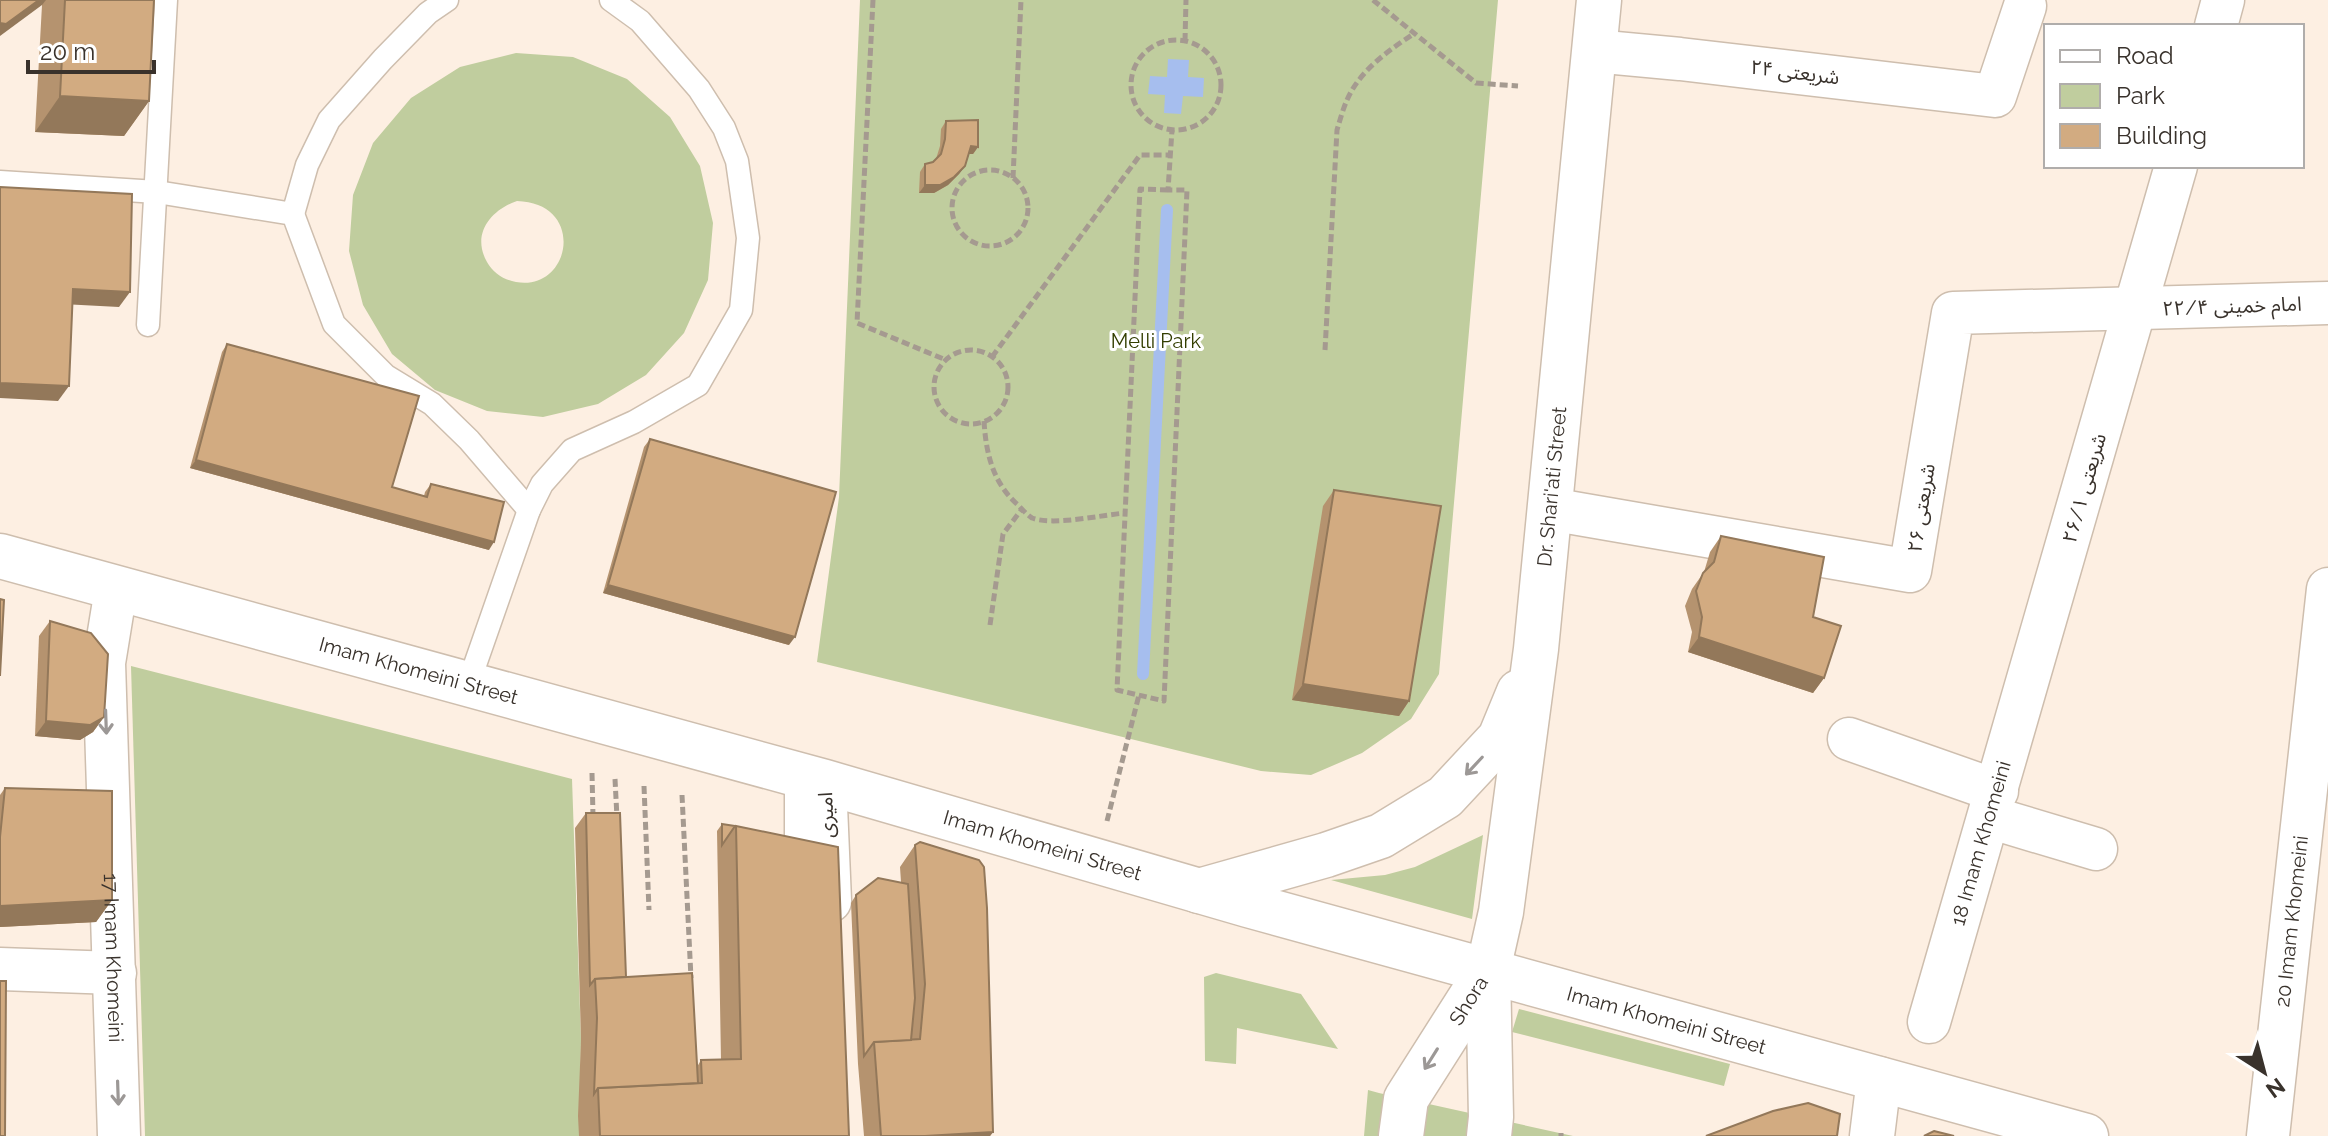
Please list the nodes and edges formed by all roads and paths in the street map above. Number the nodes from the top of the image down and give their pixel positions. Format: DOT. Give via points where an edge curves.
graph roads {
  1 [pos="166,0"];
  2 [pos="447,0"];
  3 [pos="611,0"];
  4 [pos="873,0"];
  5 [pos="1021,0"];
  6 [pos="1186,0"];
  7 [pos="1373,0"];
  8 [pos="1599,0"];
  9 [pos="2223,0"];
  10 [pos="2025,6"];
  11 [pos="2217,24"];
  12 [pos="1415,33"];
  13 [pos="1185,41"];
  14 [pos="1594,51"];
  15 [pos="1518,86"];
  16 [pos="1172,130"];
  17 [pos="1170,155"];
  18 [pos="2175,168"];
  19 [pos="1013,178"];
  20 [pos="0,182"];
  21 [pos="1168,190"];
  22 [pos="157,192"];
  23 [pos="293,214"];
  24 [pos="2328,303"];
  25 [pos="2136,309"];
  26 [pos="148,325"];
  27 [pos="1325,350"];
  28 [pos="992,357"];
  29 [pos="946,360"];
  30 [pos="984,421"];
  31 [pos="1022,509"];
  32 [pos="1550,509"];
  33 [pos="529,510"];
  34 [pos="1125,513"];
  35 [pos="0,556"];
  36 [pos="116,589"];
  37 [pos="2328,589"];
  38 [pos="990,625"];
  39 [pos="1536,649"];
  40 [pos="2033,666"];
  41 [pos="468,685"];
  42 [pos="1139,695"];
  43 [pos="1849,739"];
  44 [pos="592,773"];
  45 [pos="811,778"];
  46 [pos="615,779"];
  47 [pos="644,786"];
  48 [pos="682,795"];
  49 [pos="1993,804"];
  50 [pos="617,826"];
  51 [pos="594,828"];
  52 [pos="2096,849"];
  53 [pos="1098,861"];
  54 [pos="796,883"];
  55 [pos="1199,891"];
  56 [pos="649,910"];
  57 [pos="832,936"];
  58 [pos="0,969"];
  59 [pos="1488,970"];
  60 [pos="115,973"];
  61 [pos="677,977"];
  62 [pos="691,977"];
  63 [pos="691,992"];
  64 [pos="1929,1022"];
  65 [pos="1879,1079"];
  66 [pos="119,1136"];
  67 [pos="1401,1136"];
  68 [pos="1489,1136"];
  69 [pos="1872,1136"];
  70 [pos="2086,1136"];
  71 [pos="2268,1136"];
  1 -- 22 [label="lane"];
  2 -- 23 [label="lane" via="428,13 329,120 307,165"];
  3 -- 33 [label="lane" via="640,21 699,89 724,128 737,161 748,238 741,310 698,385 572,450 542,484"];
  4 -- 29 [label="path" via="857,323"];
  5 -- 19 [label="path"];
  6 -- 13 [label="path"];
  7 -- 12 [label="path"];
  8 -- 14 [label="main road, Dr. Shari'ati Street"];
  9 -- 11 [label="street"];
  10 -- 14 [label="street, شریعتی ۲۴" via="1995,96"];
  12 -- 15 [label="path" via="1476,83"];
  12 -- 27 [label="path" via="1363,75 1347,98 1337,130"];
  13 -- 16 [label="path" via="1199,46 1218,69 1219,99 1201,122"];
  13 -- 16 [label="path" via="1171,40 1144,53 1131,79 1131,93 1146,119"];
  14 -- 32 [label="main road, Dr. Shari'ati Street"];
  16 -- 17 [label="path"];
  17 -- 21 [label="path"];
  17 -- 28 [label="path" via="1140,155"];
  18 -- 25 [label="street, شریعتی ۲۶/۱"];
  19 -- 19 [label="path" via="1027,197 1026,221 1010,241 975,244 952,216 956,190 964,180 988,170"];
  20 -- 22 [label="lane"];
  21 -- 34 [label="path" via="1140,189"];
  21 -- 42 [label="path" via="1187,190 1164,701"];
  22 -- 23 [label="lane"];
  22 -- 26 [label="lane"];
  23 -- 33 [label="lane" via="334,324 386,376 432,404"];
  24 -- 25 [label="street, امام خمینی ۲۲/۴"];
  25 -- 32 [label="street, شریعتی ۲۶" via="1953,313 1910,571"];
  25 -- 40 [label="street, شریعتی ۲۶/۱"];
  28 -- 29 [label="path" via="975,350"];
  28 -- 30 [label="path" via="1004,370 1007,395 1003,406"];
  29 -- 30 [label="path" via="934,388 941,410 961,423"];
  30 -- 31 [label="path" via="995,476"];
  31 -- 34 [label="path" via="1031,517 1057,521"];
  31 -- 38 [label="path" via="1003,534"];
  32 -- 39 [label="main road, Dr. Shari'ati Street"];
  33 -- 41 [label="lane"];
  34 -- 42 [label="path" via="1117,690"];
  35 -- 36 [label="main road, Imam Khomeini Street"];
  36 -- 41 [label="main road, Imam Khomeini Street"];
  36 -- 60 [label="street, 17 Imam Khomeini, one-way" via="104,663"];
  37 -- 71 [label="street, 20 Imam Khomeini"];
  39 -- 55 [label="main road, one-way" via="1500,738 1445,797 1381,836"];
  39 -- 59 [label="main road, Dr. Shari'ati Street" via="1501,912"];
  40 -- 49 [label="street, 18 Imam Khomeini"];
  41 -- 45 [label="main road, Imam Khomeini Street"];
  42 -- 53 [label="path"];
  43 -- 49 [label="street"];
  44 -- 51 [label="path"];
  45 -- 53 [label="main road, Imam Khomeini Street"];
  45 -- 54 [label="lane"];
  45 -- 57 [label="street, امیری"];
  46 -- 50 [label="path"];
  47 -- 56 [label="path"];
  48 -- 62 [label="path"];
  49 -- 52 [label="street"];
  49 -- 64 [label="street, 18 Imam Khomeini"];
  53 -- 55 [label="main road, Imam Khomeini Street"];
  55 -- 59 [label="main road, Imam Khomeini Street"];
  58 -- 60 [label="street"];
  59 -- 65 [label="main road, Imam Khomeini Street"];
  59 -- 67 [label="main road, Shora, one-way" via="1406,1099"];
  59 -- 68 [label="main road, Shora"];
  60 -- 66 [label="street, 17 Imam Khomeini, one-way"];
  61 -- 62 [label="path"];
  62 -- 63 [label="path"];
  65 -- 69 [label="main road"];
  65 -- 70 [label="main road, Imam Khomeini Street"];
}
